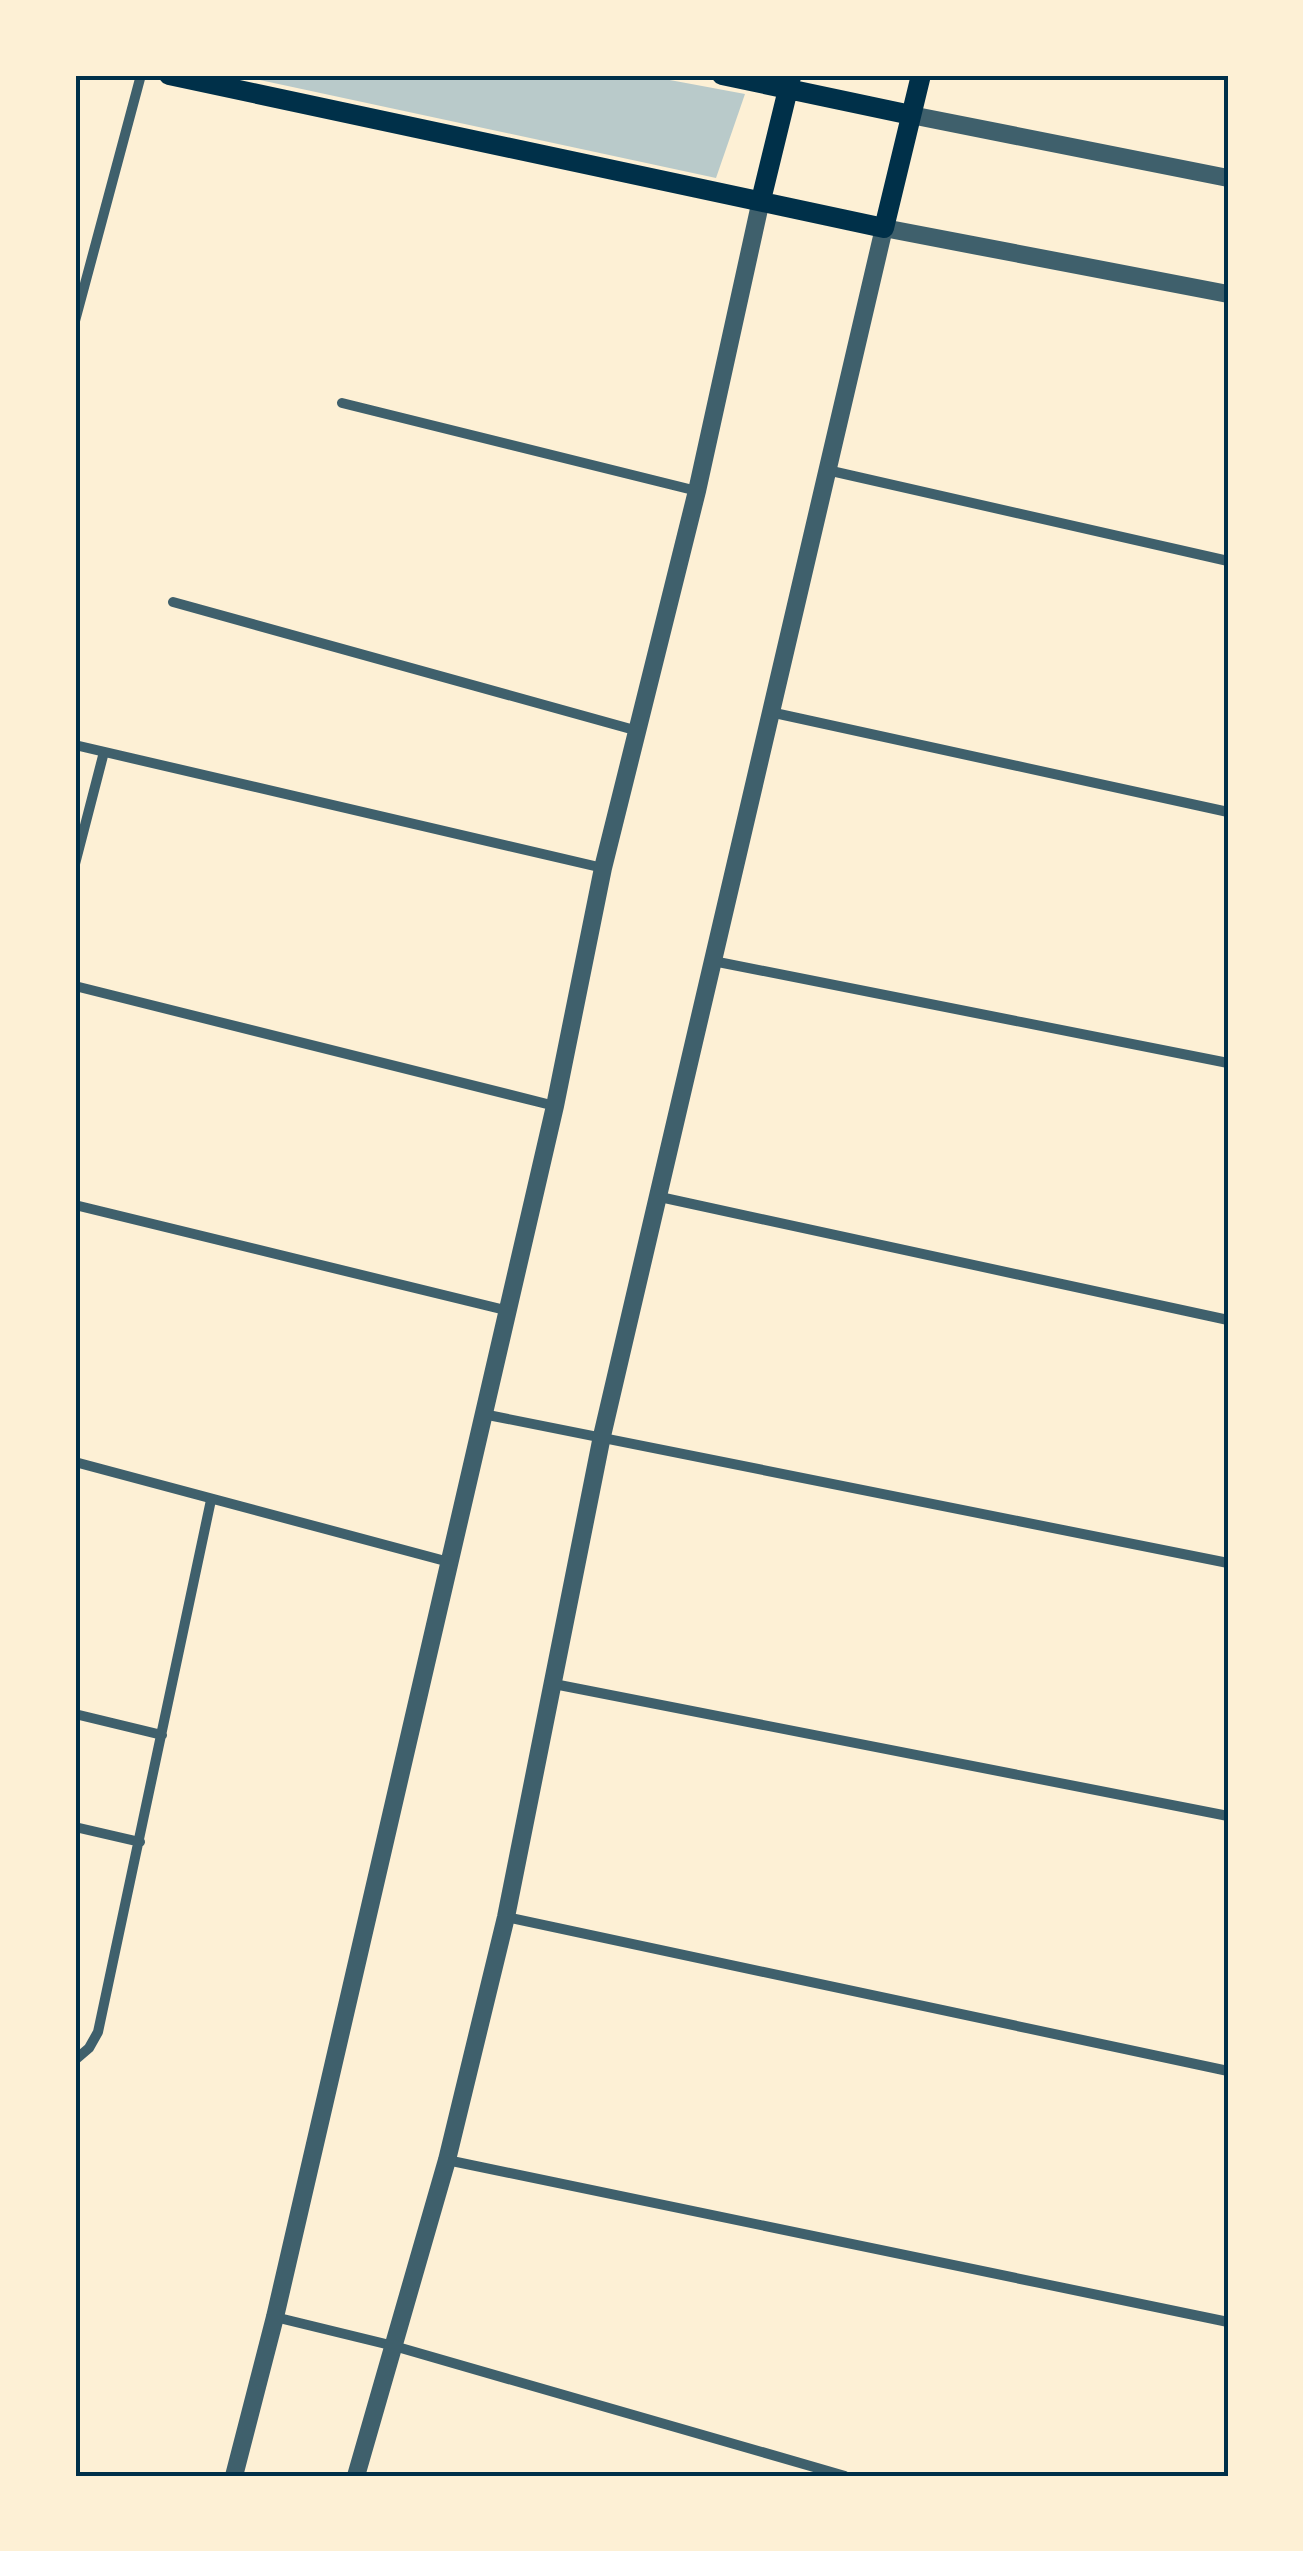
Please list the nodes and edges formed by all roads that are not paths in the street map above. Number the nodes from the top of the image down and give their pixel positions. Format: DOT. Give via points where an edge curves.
graph roads {
  1 [pos="140,75"];
  2 [pos="169,75"];
  3 [pos="722,75"];
  4 [pos="921,75"];
  5 [pos="790,82"];
  6 [pos="911,115"];
  7 [pos="1228,178"];
  8 [pos="761,200"];
  9 [pos="884,228"];
  10 [pos="1228,294"];
  11 [pos="75,321"];
  12 [pos="342,403"];
  13 [pos="826,469"];
  14 [pos="697,491"];
  15 [pos="1228,562"];
  16 [pos="173,602"];
  17 [pos="770,712"];
  18 [pos="638,730"];
  19 [pos="75,746"];
  20 [pos="104,752"];
  21 [pos="1228,812"];
  22 [pos="75,864"];
  23 [pos="604,868"];
  24 [pos="712,960"];
  25 [pos="75,986"];
  26 [pos="1228,1063"];
  27 [pos="555,1106"];
  28 [pos="660,1197"];
  29 [pos="75,1205"];
  30 [pos="505,1310"];
  31 [pos="1228,1320"];
  32 [pos="482,1414"];
  33 [pos="602,1436"];
  34 [pos="75,1462"];
  35 [pos="211,1500"];
  36 [pos="448,1562"];
  37 [pos="1228,1563"];
  38 [pos="554,1684"];
  39 [pos="75,1714"];
  40 [pos="162,1735"];
  41 [pos="1228,1816"];
  42 [pos="75,1828"];
  43 [pos="140,1842"];
  44 [pos="506,1917"];
  45 [pos="75,2060"];
  46 [pos="1228,2071"];
  47 [pos="447,2160"];
  48 [pos="274,2317"];
  49 [pos="1228,2322"];
  50 [pos="394,2346"];
  51 [pos="234,2476"];
  52 [pos="356,2476"];
  53 [pos="845,2476"];
  1 -- 11 [label="street"];
  2 -- 8 [label="main road"];
  3 -- 5 [label="main road"];
  4 -- 6 [label="main road"];
  5 -- 6 [label="main road"];
  5 -- 8 [label="main road"];
  6 -- 7 [label="street"];
  6 -- 9 [label="main road"];
  8 -- 9 [label="main road"];
  8 -- 14 [label="street"];
  9 -- 10 [label="street"];
  9 -- 13 [label="street"];
  12 -- 14 [label="street"];
  13 -- 15 [label="street"];
  13 -- 17 [label="street"];
  14 -- 18 [label="street"];
  16 -- 18 [label="street"];
  17 -- 21 [label="street"];
  17 -- 24 [label="street"];
  18 -- 23 [label="street"];
  19 -- 20 [label="street"];
  20 -- 22 [label="street"];
  20 -- 23 [label="street"];
  23 -- 27 [label="street"];
  24 -- 26 [label="street"];
  24 -- 28 [label="street"];
  25 -- 27 [label="street"];
  27 -- 30 [label="street"];
  28 -- 31 [label="street"];
  28 -- 33 [label="street"];
  29 -- 30 [label="street"];
  30 -- 32 [label="street"];
  32 -- 33 [label="street"];
  32 -- 36 [label="street"];
  33 -- 37 [label="street"];
  33 -- 38 [label="street"];
  34 -- 35 [label="street"];
  35 -- 36 [label="street"];
  35 -- 40 [label="street"];
  36 -- 48 [label="street"];
  38 -- 41 [label="street"];
  38 -- 44 [label="street"];
  39 -- 40 [label="street"];
  40 -- 43 [label="street"];
  42 -- 43 [label="street"];
  43 -- 45 [label="street" via="98,2032"];
  44 -- 46 [label="street"];
  44 -- 47 [label="street"];
  47 -- 49 [label="street"];
  47 -- 50 [label="street"];
  48 -- 50 [label="street"];
  48 -- 51 [label="street"];
  50 -- 52 [label="street"];
  50 -- 53 [label="street"];
}
